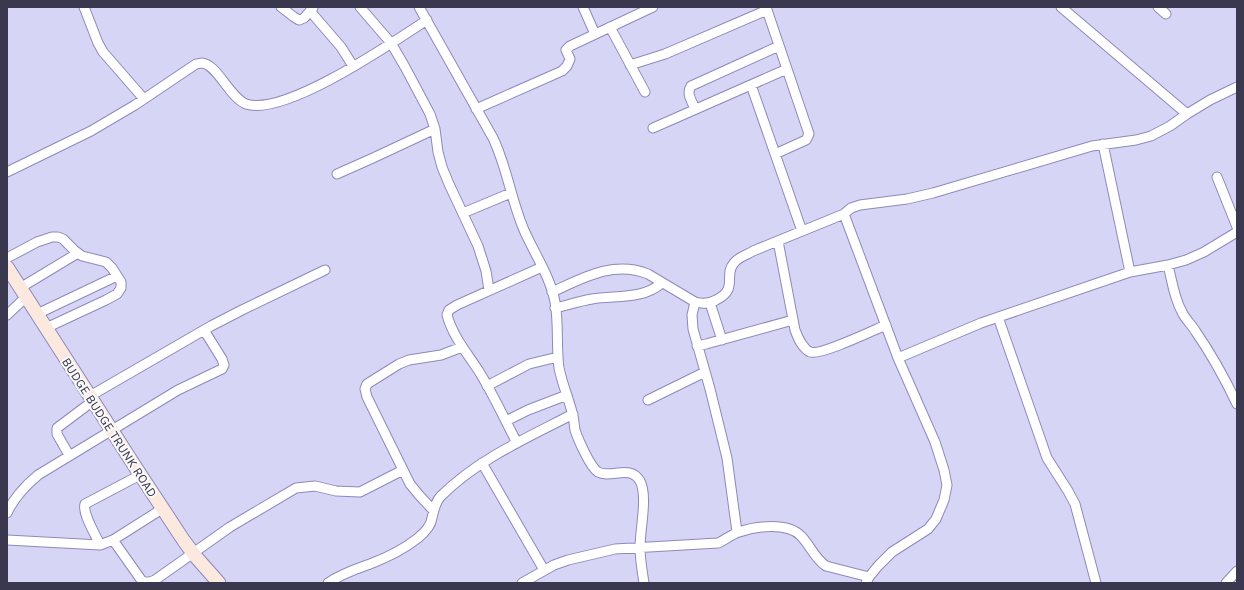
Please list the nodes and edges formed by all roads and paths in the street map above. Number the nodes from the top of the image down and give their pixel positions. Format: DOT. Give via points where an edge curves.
graph roads {
  1 [pos="84,7"];
  2 [pos="281,7"];
  3 [pos="360,7"];
  4 [pos="419,7"];
  5 [pos="582,7"];
  6 [pos="653,7"];
  7 [pos="1061,7"];
  8 [pos="1158,7"];
  9 [pos="312,9"];
  10 [pos="766,9"];
  11 [pos="1166,14"];
  12 [pos="427,20"];
  13 [pos="610,27"];
  14 [pos="595,34"];
  15 [pos="390,44"];
  16 [pos="779,46"];
  17 [pos="630,65"];
  18 [pos="353,66"];
  19 [pos="787,69"];
  20 [pos="751,85"];
  21 [pos="1237,87"];
  22 [pos="645,92"];
  23 [pos="144,99"];
  24 [pos="476,109"];
  25 [pos="695,109"];
  26 [pos="1187,114"];
  27 [pos="653,128"];
  28 [pos="435,129"];
  29 [pos="1102,144"];
  30 [pos="775,154"];
  31 [pos="7,172"];
  32 [pos="337,174"];
  33 [pos="1217,178"];
  34 [pos="511,194"];
  35 [pos="463,213"];
  36 [pos="844,214"];
  37 [pos="1237,227"];
  38 [pos="802,232"];
  39 [pos="1237,232"];
  40 [pos="778,241"];
  41 [pos="78,253"];
  42 [pos="7,258"];
  43 [pos="1168,265"];
  44 [pos="542,266"];
  45 [pos="7,267"];
  46 [pos="325,270"];
  47 [pos="1130,272"];
  48 [pos="117,276"];
  49 [pos="662,283"];
  50 [pos="489,290"];
  51 [pos="23,292"];
  52 [pos="552,292"];
  53 [pos="695,302"];
  54 [pos="710,303"];
  55 [pos="555,308"];
  56 [pos="37,314"];
  57 [pos="7,315"];
  58 [pos="998,317"];
  59 [pos="793,320"];
  60 [pos="886,325"];
  61 [pos="46,328"];
  62 [pos="204,330"];
  63 [pos="722,340"];
  64 [pos="697,346"];
  65 [pos="462,347"];
  66 [pos="558,357"];
  67 [pos="898,358"];
  68 [pos="705,372"];
  69 [pos="487,386"];
  70 [pos="567,395"];
  71 [pos="91,399"];
  72 [pos="648,400"];
  73 [pos="1237,404"];
  74 [pos="573,414"];
  75 [pos="506,421"];
  76 [pos="111,430"];
  77 [pos="517,443"];
  78 [pos="69,455"];
  79 [pos="482,463"];
  80 [pos="403,470"];
  81 [pos="140,475"];
  82 [pos="162,509"];
  83 [pos="433,510"];
  84 [pos="7,513"];
  85 [pos="737,532"];
  86 [pos="7,540"];
  87 [pos="113,540"];
  88 [pos="100,545"];
  89 [pos="640,546"];
  90 [pos="193,553"];
  91 [pos="544,570"];
  92 [pos="1237,572"];
  93 [pos="531,580"];
  94 [pos="867,580"];
  95 [pos="219,583"];
  96 [pos="328,583"];
  97 [pos="522,583"];
  98 [pos="644,583"];
  99 [pos="1096,583"];
  100 [pos="1226,583"];
  1 -- 23 [label="street" via="98,43"];
  2 -- 9 [label="street" via="299,20"];
  3 -- 15 [label="street"];
  4 -- 12 [label="street"];
  5 -- 14 [label="street"];
  6 -- 13 [label="street"];
  7 -- 26 [label="street"];
  8 -- 11 [label="street"];
  9 -- 18 [label="street"];
  10 -- 16 [label="street"];
  10 -- 17 [label="street" via="664,54"];
  12 -- 15 [label="street"];
  12 -- 24 [label="street"];
  13 -- 14 [label="street"];
  13 -- 17 [label="street"];
  14 -- 24 [label="street" via="566,50 570,59 562,71"];
  15 -- 18 [label="street"];
  15 -- 28 [label="street" via="422,97"];
  16 -- 19 [label="street"];
  16 -- 25 [label="street" via="691,86 688,94"];
  17 -- 22 [label="street"];
  18 -- 23 [label="street" via="305,92 274,103 256,106 245,103 216,73 202,63 196,64"];
  19 -- 20 [label="street"];
  19 -- 30 [label="street" via="809,134 806,140"];
  20 -- 25 [label="street"];
  20 -- 30 [label="street"];
  21 -- 26 [label="street"];
  23 -- 31 [label="street" via="91,131"];
  24 -- 34 [label="street" via="499,151"];
  25 -- 27 [label="street"];
  26 -- 29 [label="street" via="1151,136"];
  28 -- 32 [label="street"];
  28 -- 35 [label="street" via="442,167"];
  29 -- 36 [label="street" via="907,199 860,205"];
  29 -- 47 [label="street"];
  30 -- 38 [label="street"];
  33 -- 37 [label="street"];
  34 -- 35 [label="street"];
  34 -- 44 [label="street" via="524,230"];
  35 -- 50 [label="street" via="478,246"];
  36 -- 38 [label="street"];
  36 -- 60 [label="street"];
  38 -- 40 [label="street"];
  39 -- 43 [label="street" via="1204,252"];
  40 -- 54 [label="street" via="733,263 727,291"];
  40 -- 59 [label="street"];
  41 -- 42 [label="street" via="63,240 52,237"];
  41 -- 48 [label="street" via="106,262"];
  41 -- 51 [label="street"];
  43 -- 47 [label="street"];
  43 -- 73 [label="street" via="1182,313 1219,369"];
  44 -- 50 [label="street"];
  44 -- 52 [label="street"];
  45 -- 51 [label="main road, BUDGE BUDGE TRUNK ROAD"];
  46 -- 62 [label="street"];
  47 -- 58 [label="street"];
  48 -- 56 [label="street"];
  48 -- 61 [label="street" via="121,288 117,294"];
  49 -- 52 [label="street" via="642,272 614,269 599,271"];
  49 -- 53 [label="street"];
  49 -- 55 [label="street" via="650,292 592,299"];
  50 -- 65 [label="street" via="449,310 447,315 450,326"];
  51 -- 56 [label="main road, BUDGE BUDGE TRUNK ROAD"];
  51 -- 57 [label="street"];
  52 -- 55 [label="street"];
  53 -- 54 [label="street"];
  53 -- 64 [label="street" via="692,322"];
  54 -- 63 [label="street"];
  55 -- 66 [label="street"];
  56 -- 61 [label="main road, BUDGE BUDGE TRUNK ROAD"];
  58 -- 67 [label="street"];
  58 -- 99 [label="street" via="1047,458 1075,504"];
  59 -- 60 [label="street" via="800,341 805,348 815,353"];
  59 -- 63 [label="street"];
  60 -- 67 [label="street"];
  61 -- 71 [label="main road, BUDGE BUDGE TRUNK ROAD"];
  62 -- 71 [label="street"];
  62 -- 76 [label="street" via="222,359 222,369 178,390"];
  63 -- 64 [label="street"];
  64 -- 68 [label="street"];
  65 -- 69 [label="street"];
  65 -- 80 [label="street" via="441,355 408,360 367,384 367,397"];
  66 -- 69 [label="street" via="529,364"];
  66 -- 70 [label="street"];
  67 -- 94 [label="street" via="935,442 947,485 944,500 928,529 892,552"];
  68 -- 72 [label="street"];
  68 -- 85 [label="street" via="727,458"];
  69 -- 75 [label="street"];
  70 -- 74 [label="street"];
  70 -- 75 [label="street"];
  71 -- 76 [label="main road, BUDGE BUDGE TRUNK ROAD"];
  71 -- 78 [label="street" via="57,428 57,434"];
  74 -- 77 [label="street"];
  74 -- 89 [label="street" via="582,447 598,472 629,473 640,481 643,516"];
  75 -- 77 [label="street"];
  76 -- 78 [label="street"];
  76 -- 81 [label="main road, BUDGE BUDGE TRUNK ROAD"];
  77 -- 79 [label="street"];
  78 -- 84 [label="street" via="24,487"];
  79 -- 83 [label="street" via="438,498"];
  79 -- 91 [label="street"];
  80 -- 83 [label="street" via="415,490"];
  80 -- 90 [label="street" via="360,492 315,486 296,488 230,527"];
  81 -- 82 [label="main road, BUDGE BUDGE TRUNK ROAD"];
  81 -- 88 [label="street" via="85,504 85,514"];
  82 -- 87 [label="street"];
  82 -- 90 [label="main road, BUDGE BUDGE TRUNK ROAD"];
  83 -- 96 [label="street" via="428,528 418,538 387,557"];
  85 -- 89 [label="street" via="718,543"];
  85 -- 94 [label="street" via="781,526 792,529 800,535 821,563"];
  86 -- 88 [label="street"];
  87 -- 88 [label="street"];
  87 -- 90 [label="street" via="136,574 146,583 155,580"];
  89 -- 91 [label="street" via="568,560"];
  89 -- 98 [label="street"];
  90 -- 95 [label="main road, BUDGE BUDGE TRUNK ROAD"];
  91 -- 93 [label="street"];
  92 -- 100 [label="street"];
  93 -- 97 [label="street"];
}
